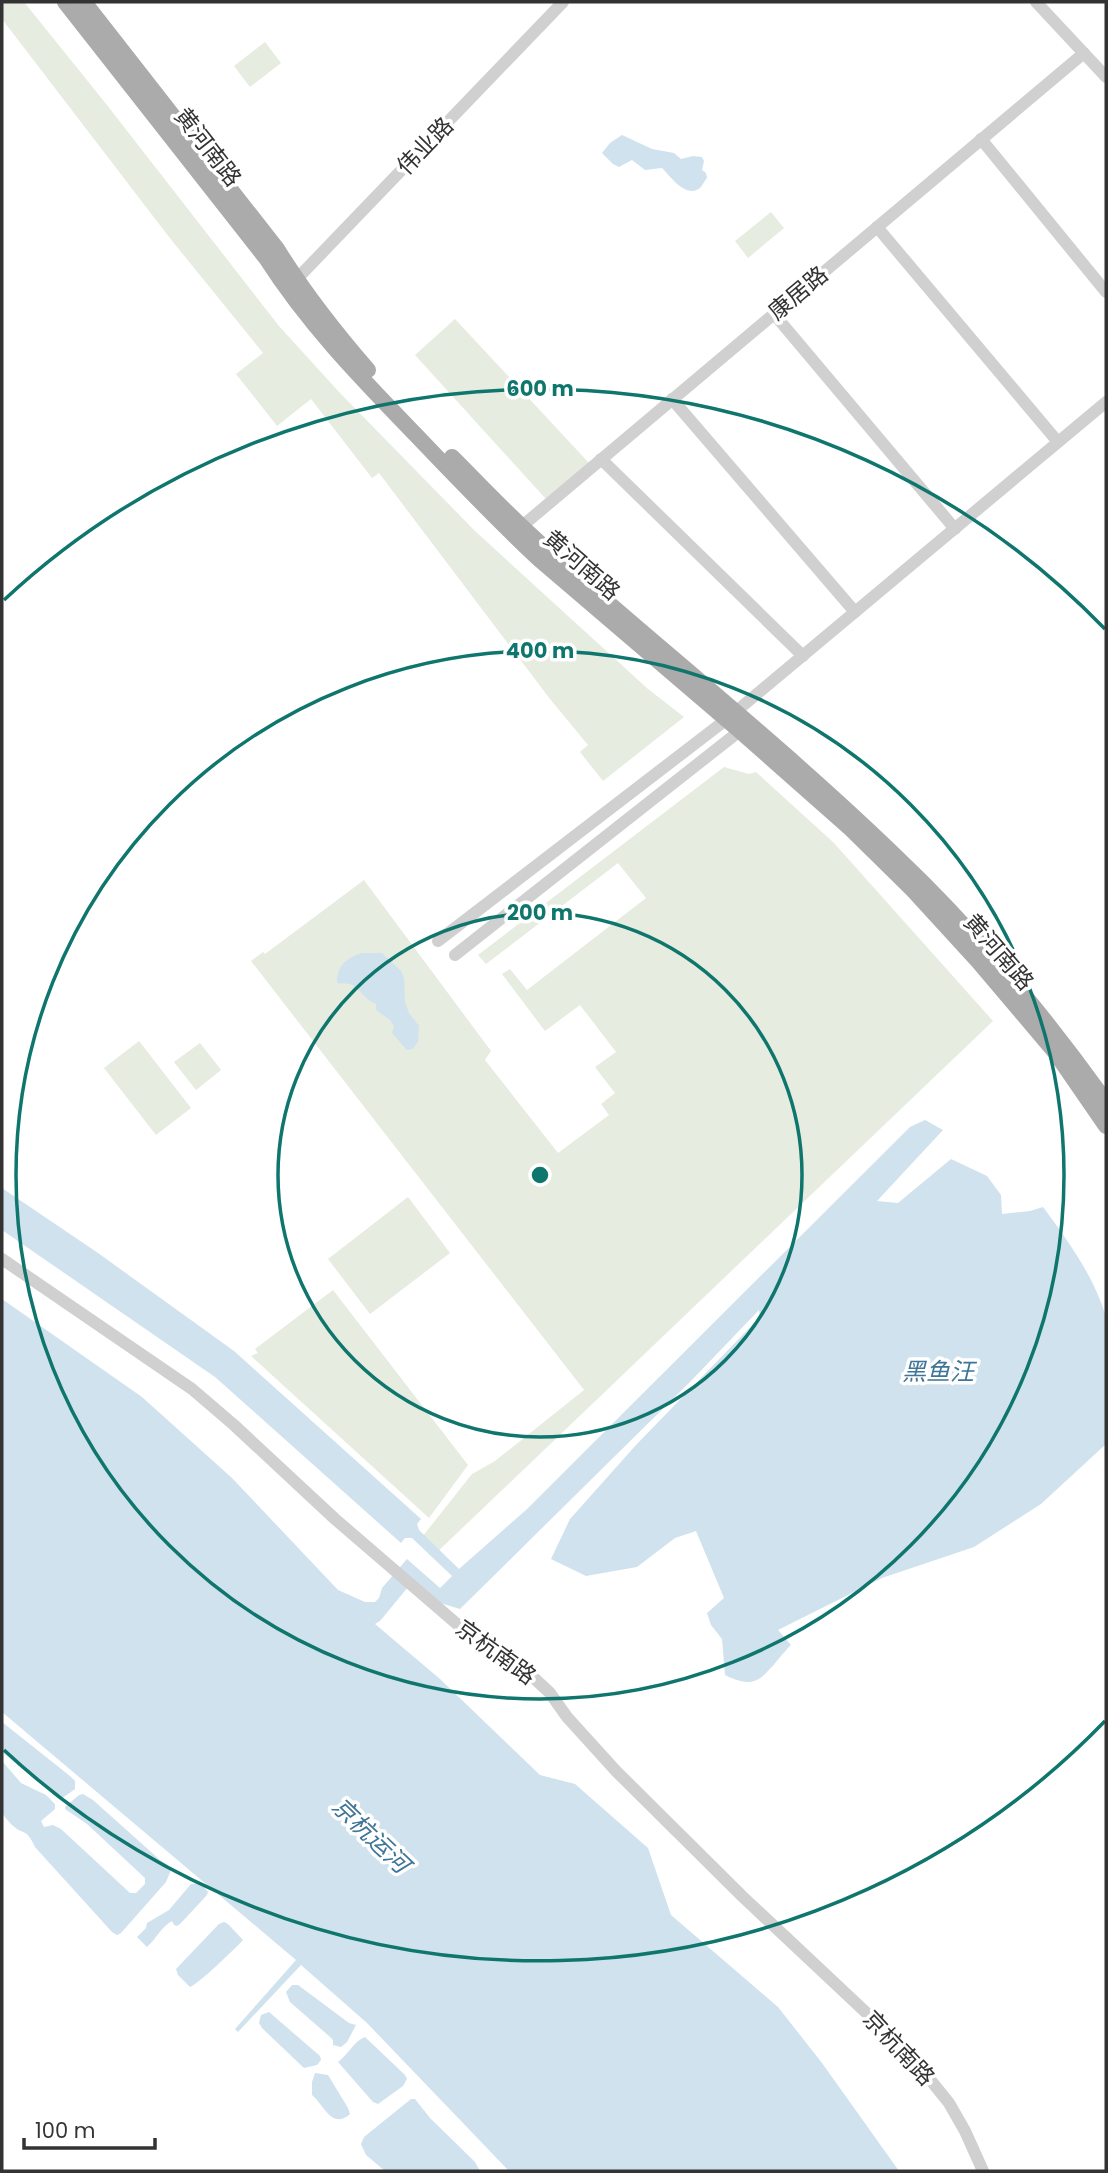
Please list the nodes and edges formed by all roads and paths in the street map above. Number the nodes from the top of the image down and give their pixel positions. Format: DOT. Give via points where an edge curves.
graph roads {
  1 [pos="65,2"];
  2 [pos="84,2"];
  3 [pos="563,2"];
  4 [pos="1036,2"];
  5 [pos="1084,53"];
  6 [pos="1106,77"];
  7 [pos="981,139"];
  8 [pos="877,228"];
  9 [pos="291,285"];
  10 [pos="1106,292"];
  11 [pos="774,314"];
  12 [pos="672,399"];
  13 [pos="1106,402"];
  14 [pos="1058,442"];
  15 [pos="601,459"];
  16 [pos="955,529"];
  17 [pos="517,530"];
  18 [pos="855,612"];
  19 [pos="803,656"];
  20 [pos="732,715"];
  21 [pos="745,727"];
  22 [pos="438,941"];
  23 [pos="455,955"];
  24 [pos="1106,1102"];
  25 [pos="1106,1126"];
  26 [pos="2,1259"];
  27 [pos="983,2171"];
  1 -- 9 [label="main road, 黄河南路"];
  2 -- 9 [label="main road, 黄河南路" via="277,249"];
  3 -- 9 [label="street, 伟业路"];
  4 -- 5 [label="street"];
  5 -- 6 [label="street"];
  5 -- 7 [label="street, 康居路"];
  7 -- 8 [label="street, 康居路"];
  7 -- 10 [label="street"];
  8 -- 11 [label="street, 康居路"];
  8 -- 14 [label="street"];
  9 -- 17 [label="main road, 黄河南路" via="320,333 370,388"];
  11 -- 12 [label="street, 康居路"];
  11 -- 16 [label="street"];
  12 -- 15 [label="street, 康居路"];
  12 -- 18 [label="street"];
  13 -- 14 [label="street"];
  14 -- 16 [label="street"];
  15 -- 17 [label="street, 康居路"];
  15 -- 19 [label="street"];
  16 -- 18 [label="street"];
  17 -- 20 [label="main road, 黄河南路"];
  18 -- 19 [label="street"];
  19 -- 20 [label="street"];
  20 -- 21 [label="main road, 黄河南路"];
  20 -- 22 [label="street"];
  21 -- 23 [label="street"];
  21 -- 24 [label="main road, 黄河南路" via="815,780 925,885 1038,1012"];
  21 -- 25 [label="main road, 黄河南路" via="913,890 978,961 1055,1052"];
  26 -- 27 [label="street, 京杭南路" via="192,1389 479,1643 535,1679 616,1771 907,2051 959,2120"];
}
